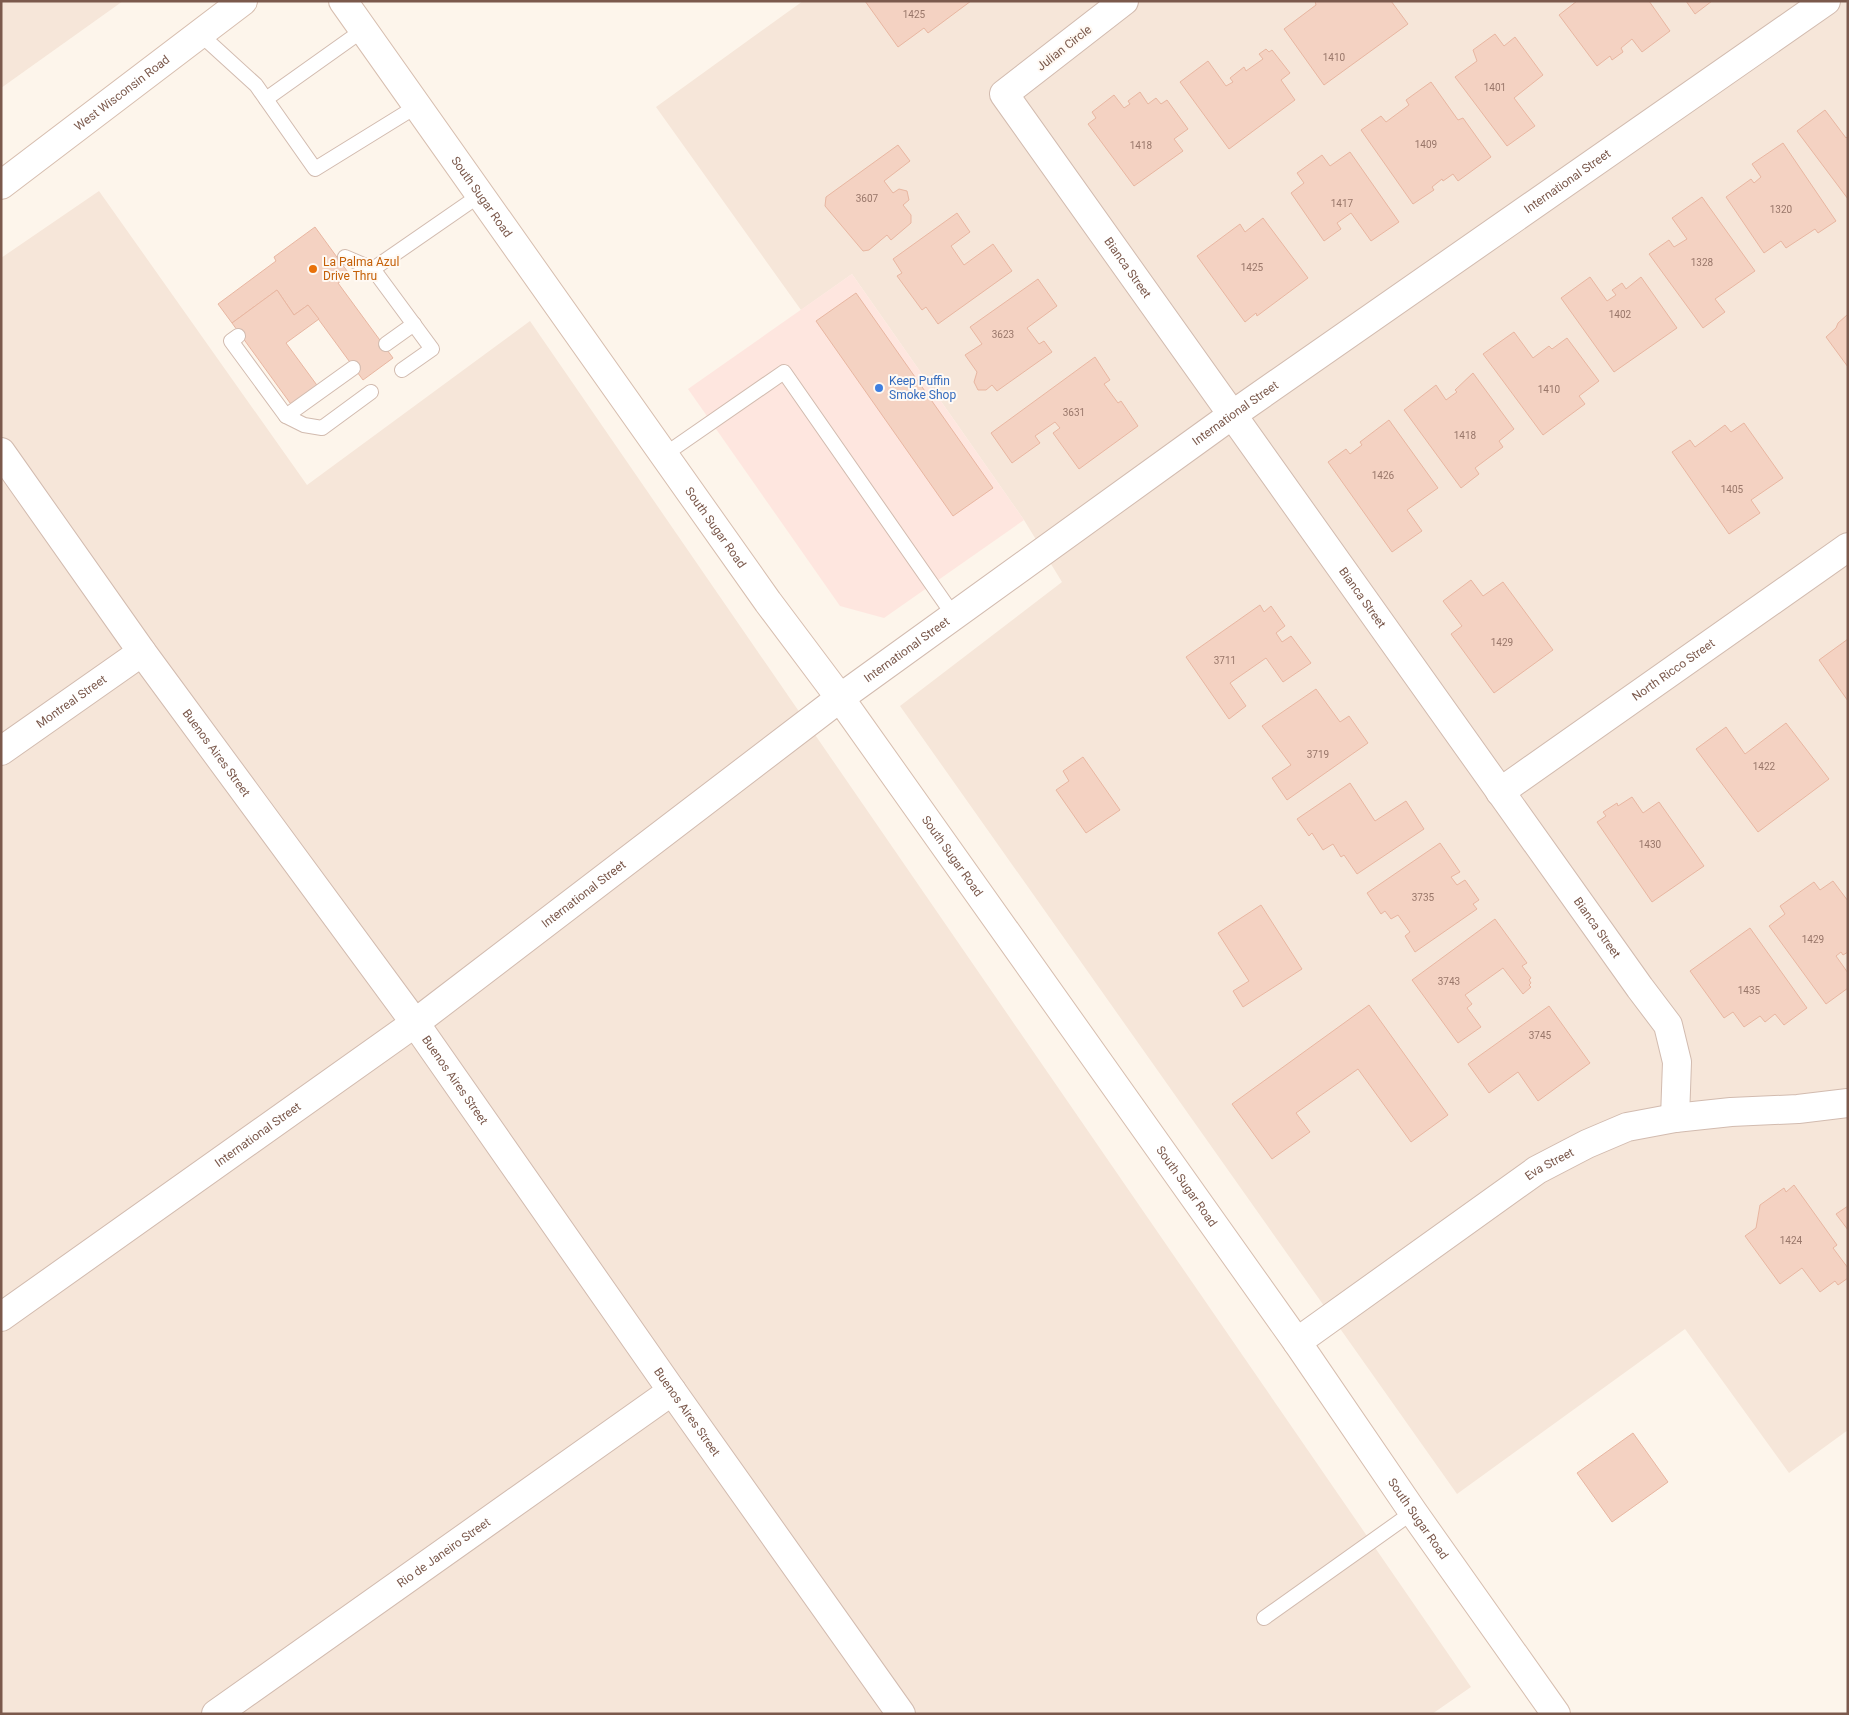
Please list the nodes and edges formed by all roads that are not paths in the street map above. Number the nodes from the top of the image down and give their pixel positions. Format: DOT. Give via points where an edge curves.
graph roads {
  1 [pos="243,1"];
  2 [pos="343,1"];
  3 [pos="1124,1"];
  4 [pos="1826,1"];
  5 [pos="363,30"];
  6 [pos="200,34"];
  7 [pos="1004,94"];
  8 [pos="266,99"];
  9 [pos="417,106"];
  10 [pos="1,185"];
  11 [pos="480,195"];
  12 [pos="346,257"];
  13 [pos="373,269"];
  14 [pos="414,324"];
  15 [pos="238,336"];
  16 [pos="386,344"];
  17 [pos="353,368"];
  18 [pos="402,370"];
  19 [pos="372,392"];
  20 [pos="1232,415"];
  21 [pos="286,416"];
  22 [pos="1,452"];
  23 [pos="664,455"];
  24 [pos="1848,547"];
  25 [pos="954,616"];
  26 [pos="142,652"];
  27 [pos="840,698"];
  28 [pos="1,751"];
  29 [pos="1500,792"];
  30 [pos="415,1024"];
  31 [pos="1848,1103"];
  32 [pos="1675,1118"];
  33 [pos="1,1317"];
  34 [pos="1296,1342"];
  35 [pos="672,1392"];
  36 [pos="1413,1512"];
  37 [pos="1264,1618"];
  38 [pos="216,1714"];
  39 [pos="901,1714"];
  40 [pos="1556,1714"];
  1 -- 6 [label="street, West Wisconsin Road"];
  2 -- 5 [label="street, South Sugar Road"];
  3 -- 7 [label="street, Julian Circle"];
  4 -- 20 [label="street, International Street"];
  5 -- 8 [label="lane"];
  5 -- 9 [label="street, South Sugar Road"];
  6 -- 8 [label="lane" via="256,85"];
  6 -- 10 [label="street, West Wisconsin Road"];
  7 -- 20 [label="street, Bianca Street"];
  8 -- 9 [label="lane" via="315,169"];
  9 -- 11 [label="street, South Sugar Road"];
  11 -- 13 [label="lane"];
  11 -- 23 [label="street, South Sugar Road"];
  12 -- 13 [label="lane"];
  13 -- 14 [label="lane"];
  14 -- 16 [label="lane"];
  14 -- 18 [label="lane" via="432,349"];
  15 -- 21 [label="lane" via="232,341"];
  17 -- 21 [label="lane"];
  19 -- 21 [label="lane" via="322,428 304,425"];
  20 -- 25 [label="street, International Street"];
  20 -- 29 [label="street, Bianca Street"];
  22 -- 26 [label="street, Buenos Aires Street"];
  23 -- 25 [label="lane" via="784,372"];
  23 -- 27 [label="street, South Sugar Road"];
  24 -- 29 [label="street, North Ricco Street"];
  25 -- 27 [label="street, International Street"];
  26 -- 28 [label="street, Montreal Street"];
  26 -- 30 [label="street, Buenos Aires Street"];
  27 -- 30 [label="street, International Street"];
  27 -- 34 [label="street, South Sugar Road"];
  29 -- 32 [label="street, Bianca Street" via="1668,1025 1677,1062"];
  30 -- 33 [label="street, International Street"];
  30 -- 35 [label="street, Buenos Aires Street"];
  31 -- 32 [label="street, Eva Street"];
  32 -- 34 [label="street, Eva Street" via="1626,1127 1538,1170"];
  34 -- 36 [label="street, South Sugar Road"];
  35 -- 38 [label="street, Rio de Janeiro Street"];
  35 -- 39 [label="street, Buenos Aires Street"];
  36 -- 37 [label="lane"];
  36 -- 40 [label="street, South Sugar Road"];
}
